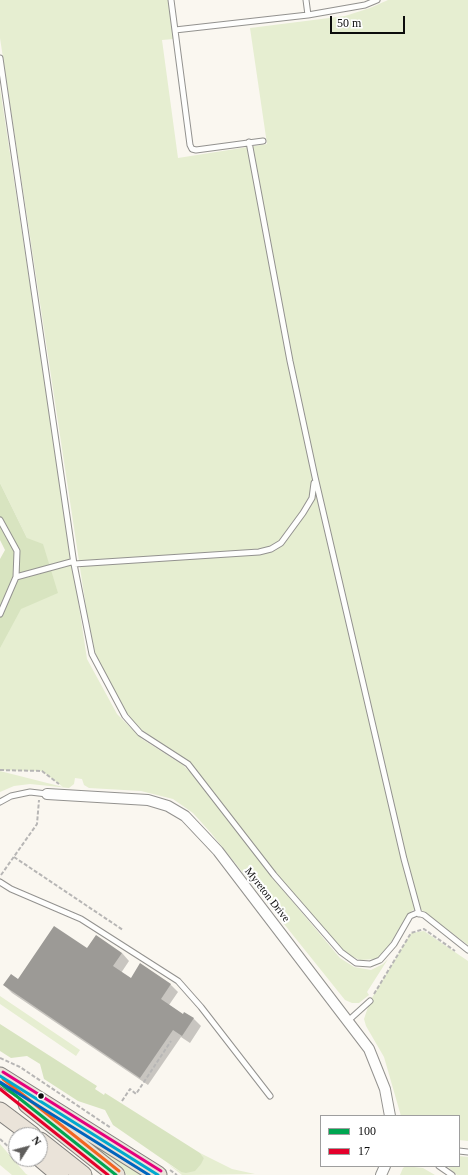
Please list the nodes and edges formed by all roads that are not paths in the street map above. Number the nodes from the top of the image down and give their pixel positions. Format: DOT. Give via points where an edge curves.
graph roads {
  1 [pos="171,0"];
  2 [pos="306,0"];
  3 [pos="377,0"];
  4 [pos="308,15"];
  5 [pos="175,30"];
  6 [pos="0,58"];
  7 [pos="263,141"];
  8 [pos="249,142"];
  9 [pos="315,477"];
  10 [pos="0,520"];
  11 [pos="73,563"];
  12 [pos="16,577"];
  13 [pos="0,614"];
  14 [pos="43,797"];
  15 [pos="0,802"];
  16 [pos="0,882"];
  17 [pos="419,914"];
  18 [pos="468,950"];
  19 [pos="370,1001"];
  20 [pos="349,1020"];
  21 [pos="0,1076"];
  22 [pos="0,1083"];
  23 [pos="270,1096"];
  24 [pos="0,1111"];
  25 [pos="390,1115"];
  26 [pos="0,1125"];
  27 [pos="21,1127"];
  28 [pos="8,1132"];
  29 [pos="48,1147"];
  30 [pos="48,1165"];
  31 [pos="445,1168"];
  32 [pos="161,1171"];
  33 [pos="60,1175"];
  34 [pos="84,1175"];
  35 [pos="116,1175"];
  36 [pos="452,1175"];
  1 -- 5 [label="lane"];
  2 -- 4 [label="lane"];
  3 -- 4 [label="lane" via="365,5"];
  4 -- 5 [label="lane"];
  5 -- 8 [label="lane" via="192,149"];
  6 -- 11 [label="lane"];
  7 -- 8 [label="lane"];
  8 -- 9 [label="lane" via="290,361"];
  9 -- 11 [label="lane" via="314,490 308,505 281,543 271,549 259,552"];
  9 -- 17 [label="lane" via="404,860"];
  10 -- 12 [label="lane" via="17,551"];
  11 -- 12 [label="lane"];
  11 -- 17 [label="lane" via="92,654 125,716 140,733 188,764 274,875 341,952 356,962 370,964 380,960 394,944 410,916"];
  12 -- 13 [label="lane"];
  14 -- 15 [label="lane" via="30,792 11,796"];
  14 -- 20 [label="street, Myreton Drive" via="70,795 148,800 168,806 185,816 218,851"];
  16 -- 23 [label="lane" via="10,889 81,918 178,981"];
  17 -- 18 [label="lane" via="424,915"];
  19 -- 20 [label="lane"];
  20 -- 25 [label="street, Myreton Drive" via="369,1049 377,1066"];
  21 -- 32 [label="main road"];
  22 -- 35 [label="main road"];
  24 -- 27 [label="main road"];
  26 -- 28 [label="main road"];
  29 -- 34 [label="main road"];
  30 -- 33 [label="main road"];
  31 -- 36 [label="lane"];
}
